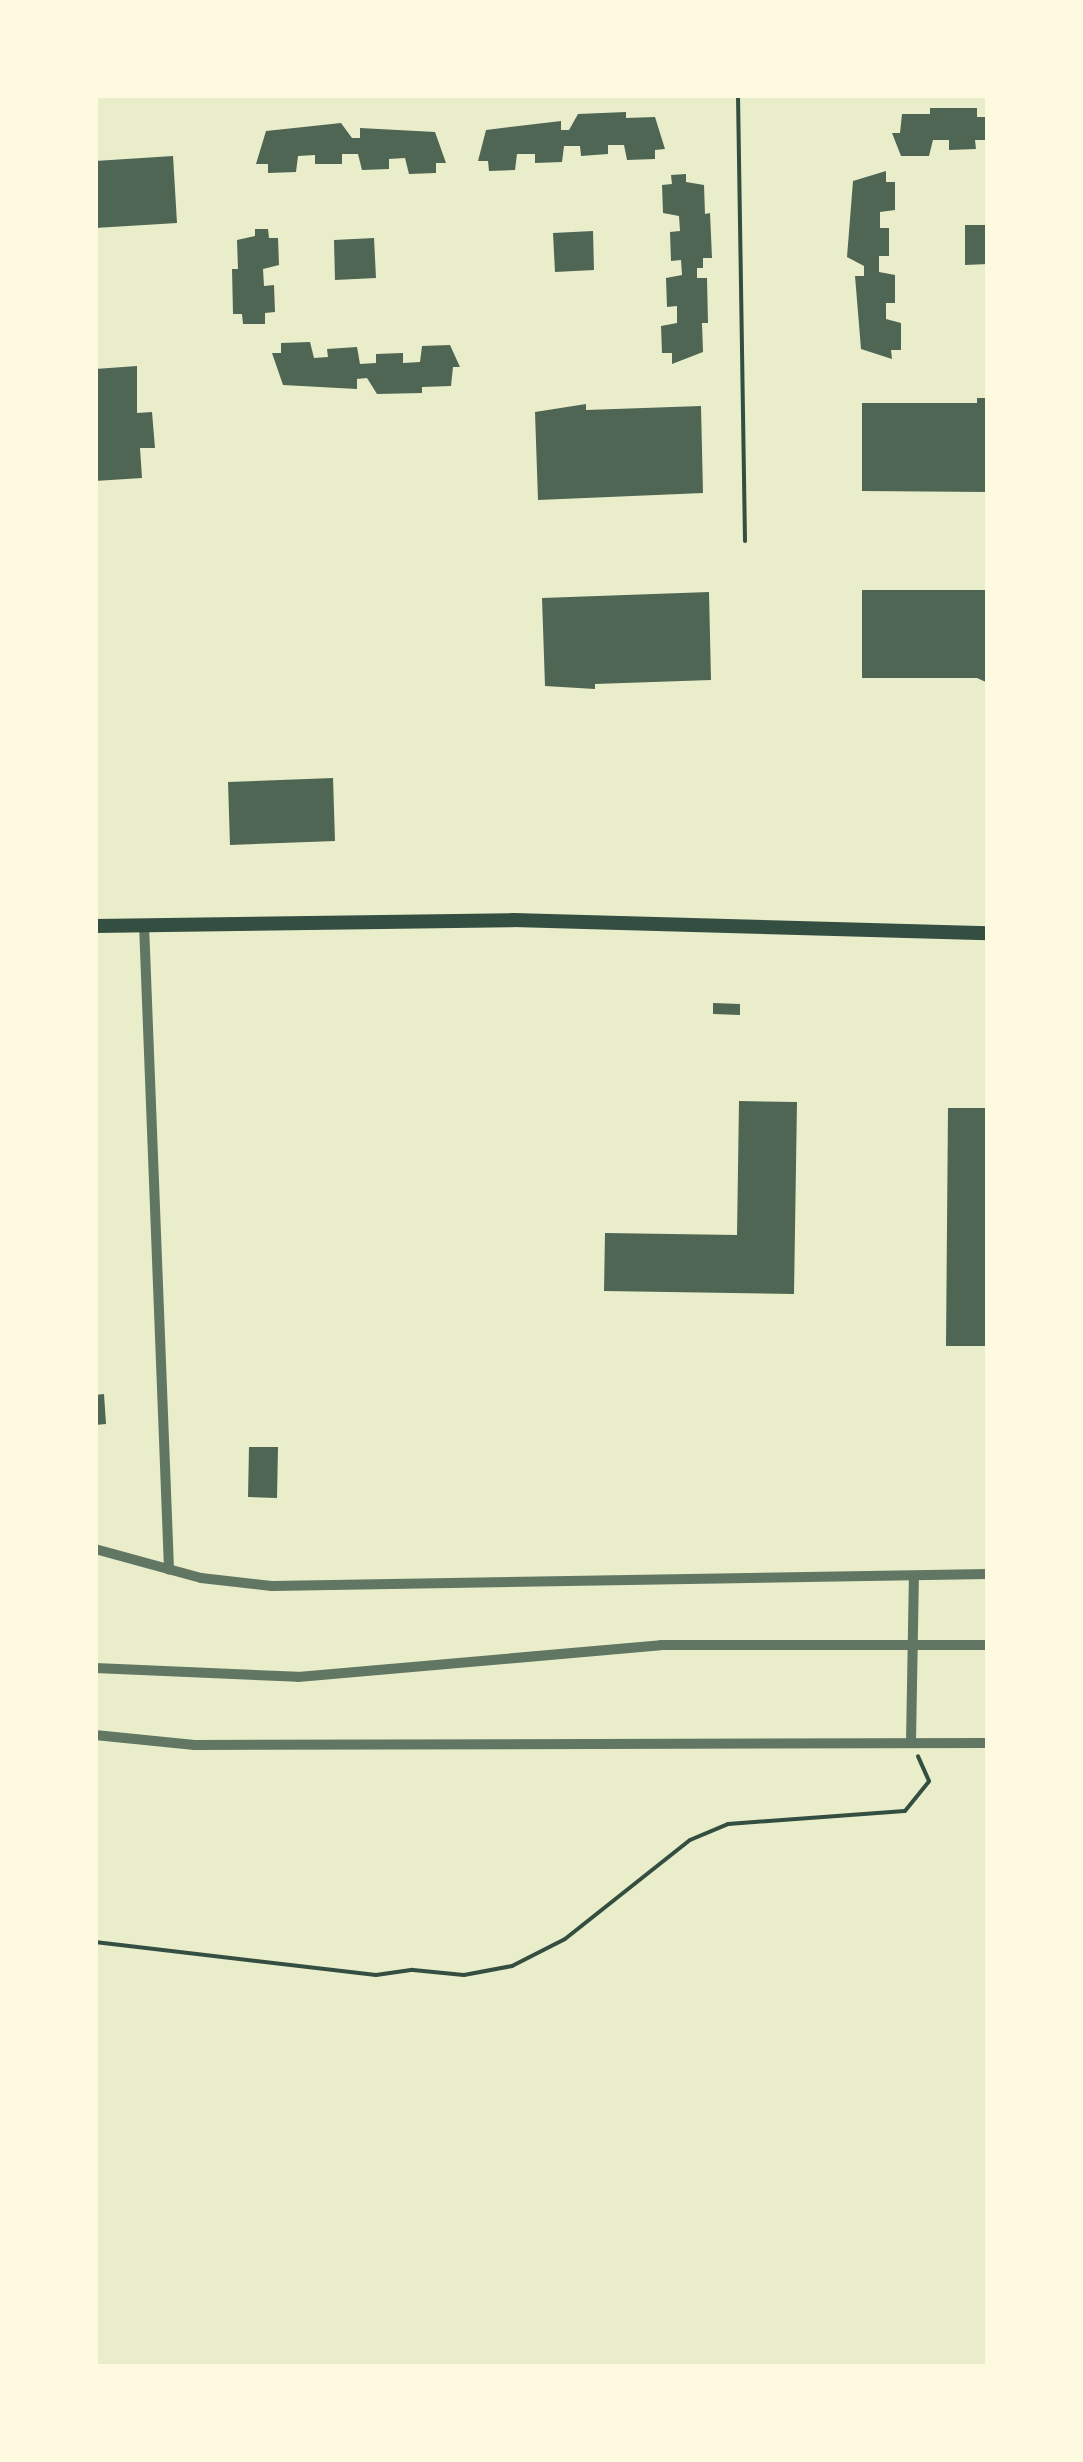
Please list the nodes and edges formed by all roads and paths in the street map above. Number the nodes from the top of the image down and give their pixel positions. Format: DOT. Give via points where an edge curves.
graph roads {
  1 [pos="738,95"];
  2 [pos="744,541"];
  3 [pos="144,924"];
  4 [pos="95,926"];
  5 [pos="988,934"];
  6 [pos="95,1548"];
  7 [pos="169,1570"];
  8 [pos="988,1574"];
  9 [pos="914,1578"];
  10 [pos="911,1645"];
  11 [pos="988,1645"];
  12 [pos="95,1668"];
  13 [pos="95,1734"];
  14 [pos="911,1742"];
  15 [pos="988,1744"];
  16 [pos="95,1942"];
  1 -- 2 [label="path"];
  3 -- 4 [label="main road"];
  3 -- 5 [label="main road" via="495,920"];
  3 -- 7 [label="street"];
  6 -- 7 [label="street"];
  7 -- 9 [label="street" via="272,1586"];
  8 -- 9 [label="street"];
  9 -- 10 [label="street"];
  10 -- 11 [label="street"];
  10 -- 12 [label="street" via="662,1645 298,1676"];
  10 -- 14 [label="street"];
  13 -- 14 [label="street" via="195,1745"];
  14 -- 15 [label="street"];
  14 -- 16 [label="path" via="930,1781 904,1811 873,1818 785,1816 715,1830 690,1840 565,1939 512,1966 464,1975 376,1975"];
}
